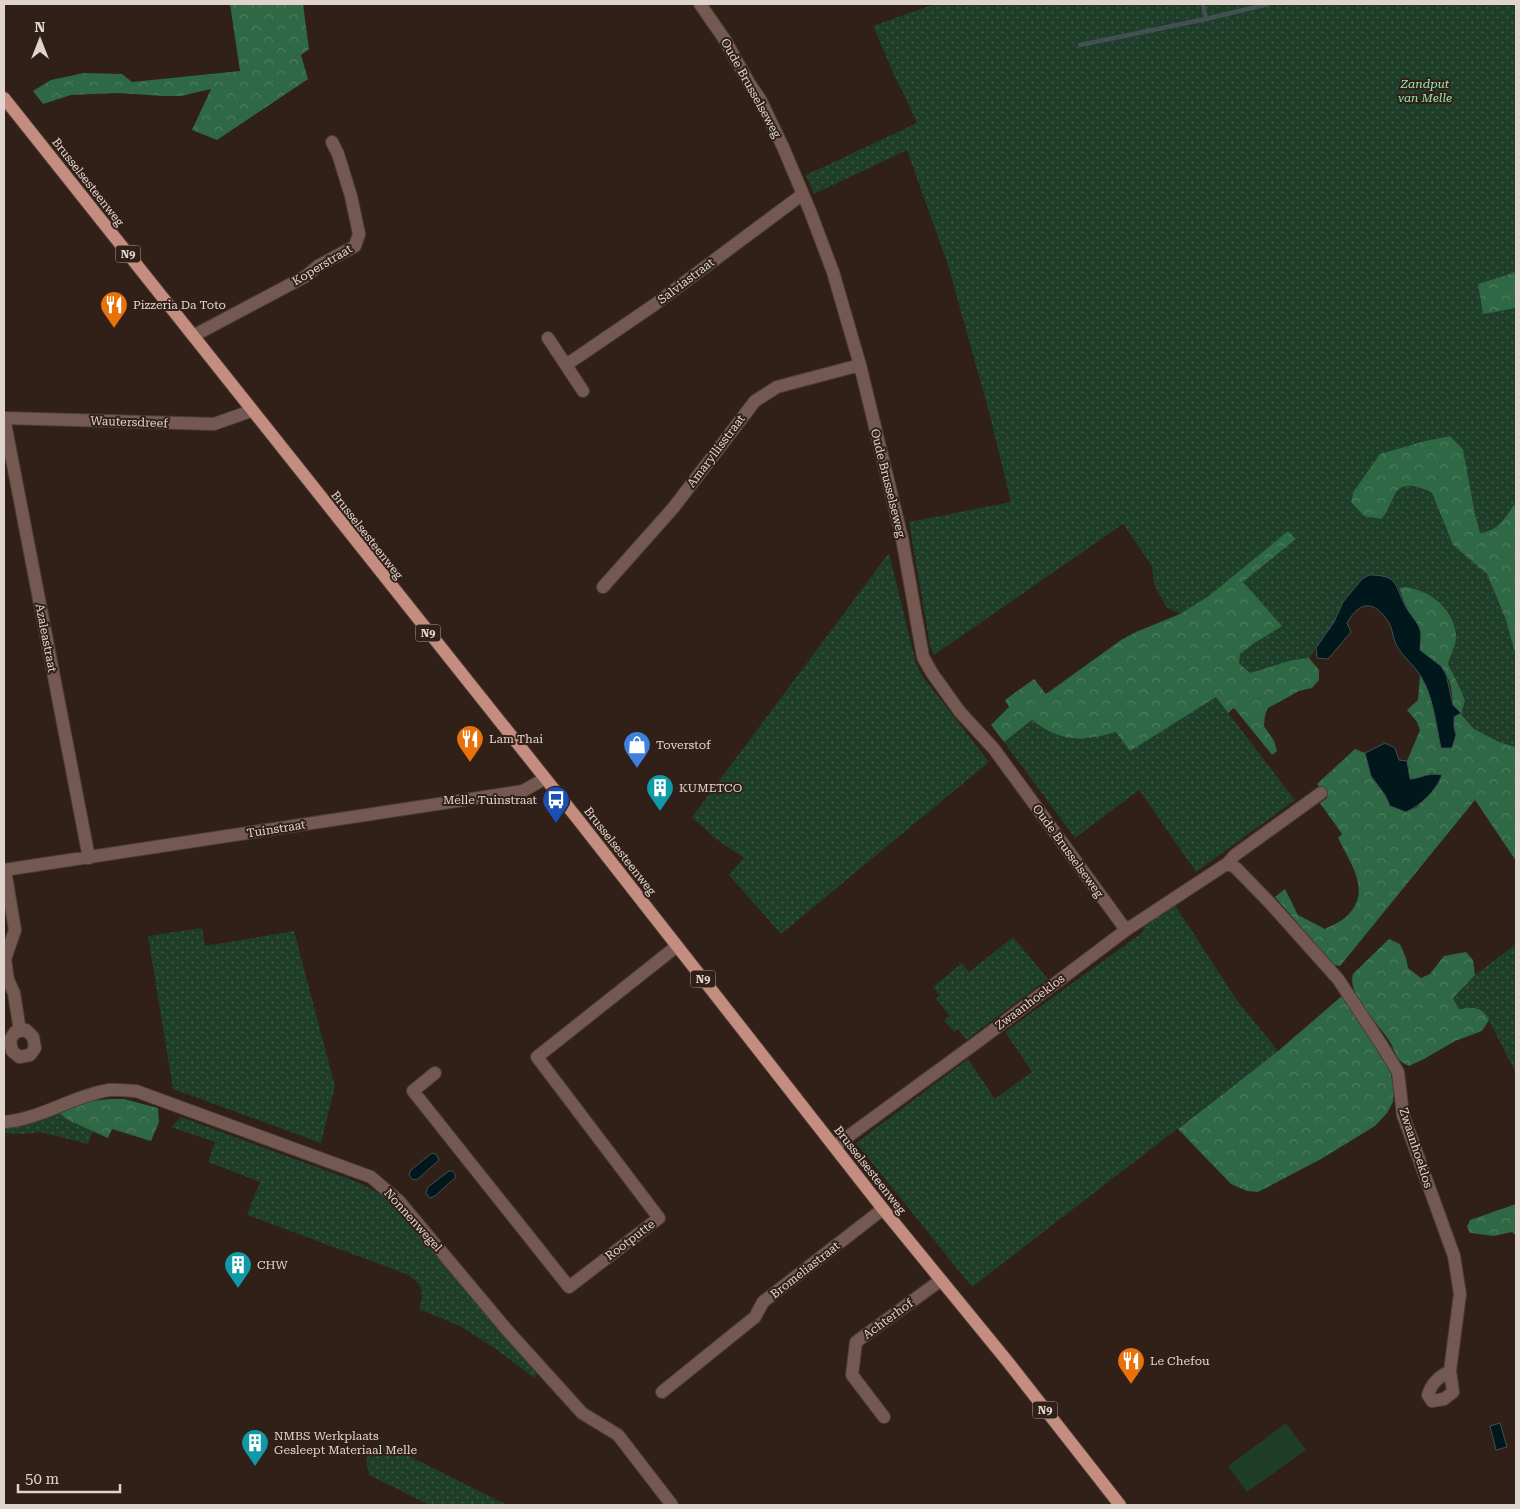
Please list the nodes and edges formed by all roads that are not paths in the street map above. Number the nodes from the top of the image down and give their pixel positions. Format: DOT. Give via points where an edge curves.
graph roads {
  1 [pos="700,4"];
  2 [pos="4,98"];
  3 [pos="332,142"];
  4 [pos="803,194"];
  5 [pos="193,336"];
  6 [pos="548,338"];
  7 [pos="566,365"];
  8 [pos="860,365"];
  9 [pos="583,391"];
  10 [pos="251,411"];
  11 [pos="4,418"];
  12 [pos="603,586"];
  13 [pos="544,778"];
  14 [pos="1321,793"];
  15 [pos="89,858"];
  16 [pos="1228,862"];
  17 [pos="4,870"];
  18 [pos="1126,930"];
  19 [pos="677,946"];
  20 [pos="20,1031"];
  21 [pos="435,1073"];
  22 [pos="4,1122"];
  23 [pos="835,1146"];
  24 [pos="883,1209"];
  25 [pos="941,1280"];
  26 [pos="1450,1371"];
  27 [pos="662,1392"];
  28 [pos="884,1417"];
  29 [pos="672,1505"];
  30 [pos="1120,1505"];
  1 -- 4 [label="street, Oude Brusselseweg" via="760,99"];
  2 -- 5 [label="main road, Brusselsesteenweg / N9"];
  3 -- 5 [label="street, Koperstraat" via="351,196 359,234 355,246"];
  4 -- 7 [label="street, Salviastraat" via="654,305"];
  4 -- 8 [label="street, Oude Brusselseweg" via="833,272"];
  5 -- 10 [label="main road, Brusselsesteenweg / N9"];
  6 -- 7 [label="street"];
  7 -- 9 [label="street"];
  8 -- 12 [label="street, Amaryllisstraat" via="777,387 755,400 674,507"];
  8 -- 18 [label="street, Oude Brusselseweg" via="902,538 923,657 954,704 994,749"];
  10 -- 11 [label="street, Wautersdreef" via="214,424"];
  10 -- 13 [label="main road, Brusselsesteenweg / N9"];
  11 -- 15 [label="street, Azaleastraat"];
  13 -- 15 [label="street, Tuinstraat" via="523,791"];
  13 -- 19 [label="main road, Brusselsesteenweg / N9"];
  14 -- 16 [label="street, Zwaanhoeklos"];
  15 -- 17 [label="street, Tuinstraat"];
  16 -- 18 [label="street, Zwaanhoeklos"];
  16 -- 26 [label="street, Zwaanhoeklos" via="1270,903 1338,979 1398,1072 1403,1115 1454,1256 1460,1294"];
  17 -- 20 [label="street" via="15,930 5,959"];
  18 -- 23 [label="street, Zwaanhoeklos"];
  19 -- 21 [label="street, Rootputte" via="537,1057 659,1218 569,1287 412,1091"];
  19 -- 23 [label="main road, Brusselsesteenweg / N9"];
  22 -- 29 [label="street, Nonnenwegel" via="28,1118 111,1090 136,1092 371,1177 399,1201 582,1414 618,1435"];
  23 -- 24 [label="main road, Brusselsesteenweg / N9"];
  24 -- 25 [label="main road, Brusselsesteenweg / N9"];
  24 -- 27 [label="street, Bromeliastraat" via="763,1302 755,1317"];
  25 -- 28 [label="street, Achterhof" via="856,1342 852,1375"];
  25 -- 30 [label="main road, Brusselsesteenweg / N9"];
}
